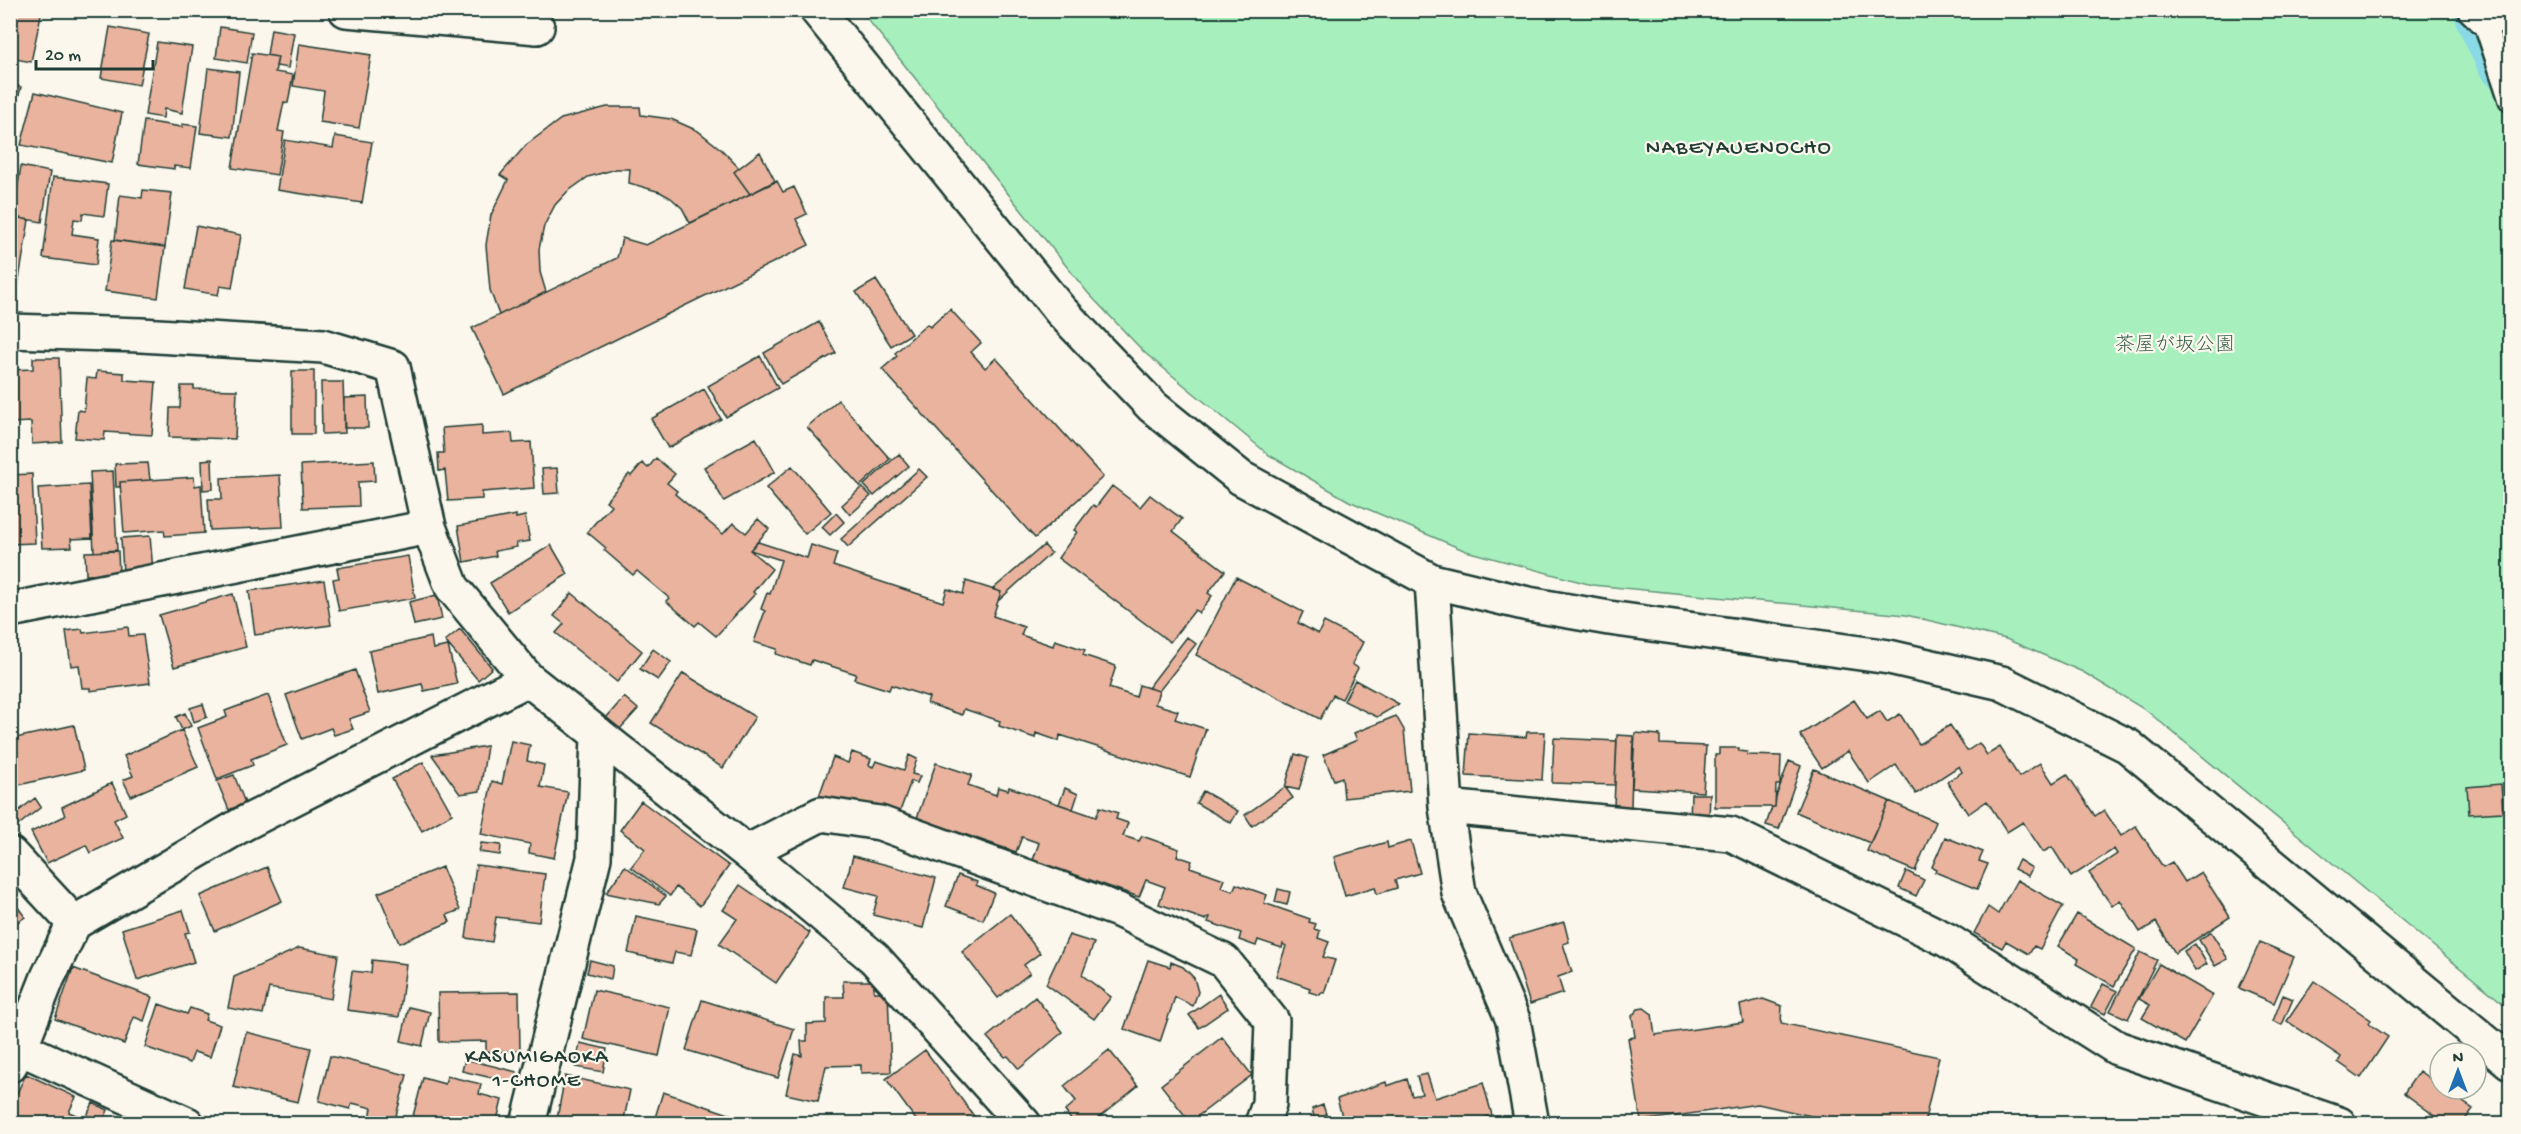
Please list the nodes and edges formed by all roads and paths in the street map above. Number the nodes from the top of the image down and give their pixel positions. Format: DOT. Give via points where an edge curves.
graph roads {
  1 [pos="346,10"];
  2 [pos="817,10"];
  3 [pos="2468,10"];
  4 [pos="2511,15"];
  5 [pos="537,27"];
  6 [pos="2486,27"];
  7 [pos="2511,100"];
  8 [pos="10,331"];
  9 [pos="429,527"];
  10 [pos="1432,581"];
  11 [pos="10,610"];
  12 [pos="528,679"];
  13 [pos="598,734"];
  14 [pos="1446,807"];
  15 [pos="747,852"];
  16 [pos="10,854"];
  17 [pos="74,923"];
  18 [pos="15,1056"];
  19 [pos="2511,1062"];
  20 [pos="187,1124"];
  21 [pos="528,1124"];
  22 [pos="1024,1124"];
  23 [pos="1262,1124"];
  24 [pos="1532,1124"];
  25 [pos="2339,1124"];
  1 -- 5 [label="street"];
  2 -- 10 [label="street" via="1060,310 1153,407 1241,478"];
  3 -- 6 [label="lane"];
  4 -- 6 [label="lane"];
  6 -- 7 [label="lane"];
  8 -- 9 [label="street" via="141,334 323,346 393,368"];
  9 -- 11 [label="street"];
  9 -- 12 [label="street" via="452,587"];
  10 -- 14 [label="street"];
  10 -- 19 [label="street" via="1609,618 1888,657 2002,683 2128,746"];
  12 -- 13 [label="street"];
  12 -- 17 [label="street" via="243,824"];
  13 -- 15 [label="street"];
  13 -- 21 [label="street" via="594,858"];
  14 -- 24 [label="street" via="1459,892 1513,1020"];
  14 -- 25 [label="street" via="1731,834 1947,940 2117,1048"];
  15 -- 22 [label="street" via="874,958"];
  15 -- 23 [label="street" via="821,814 880,823 1118,910 1224,961 1272,1021 1269,1104"];
  16 -- 17 [label="street"];
  17 -- 18 [label="street"];
  18 -- 20 [label="street"];
}
